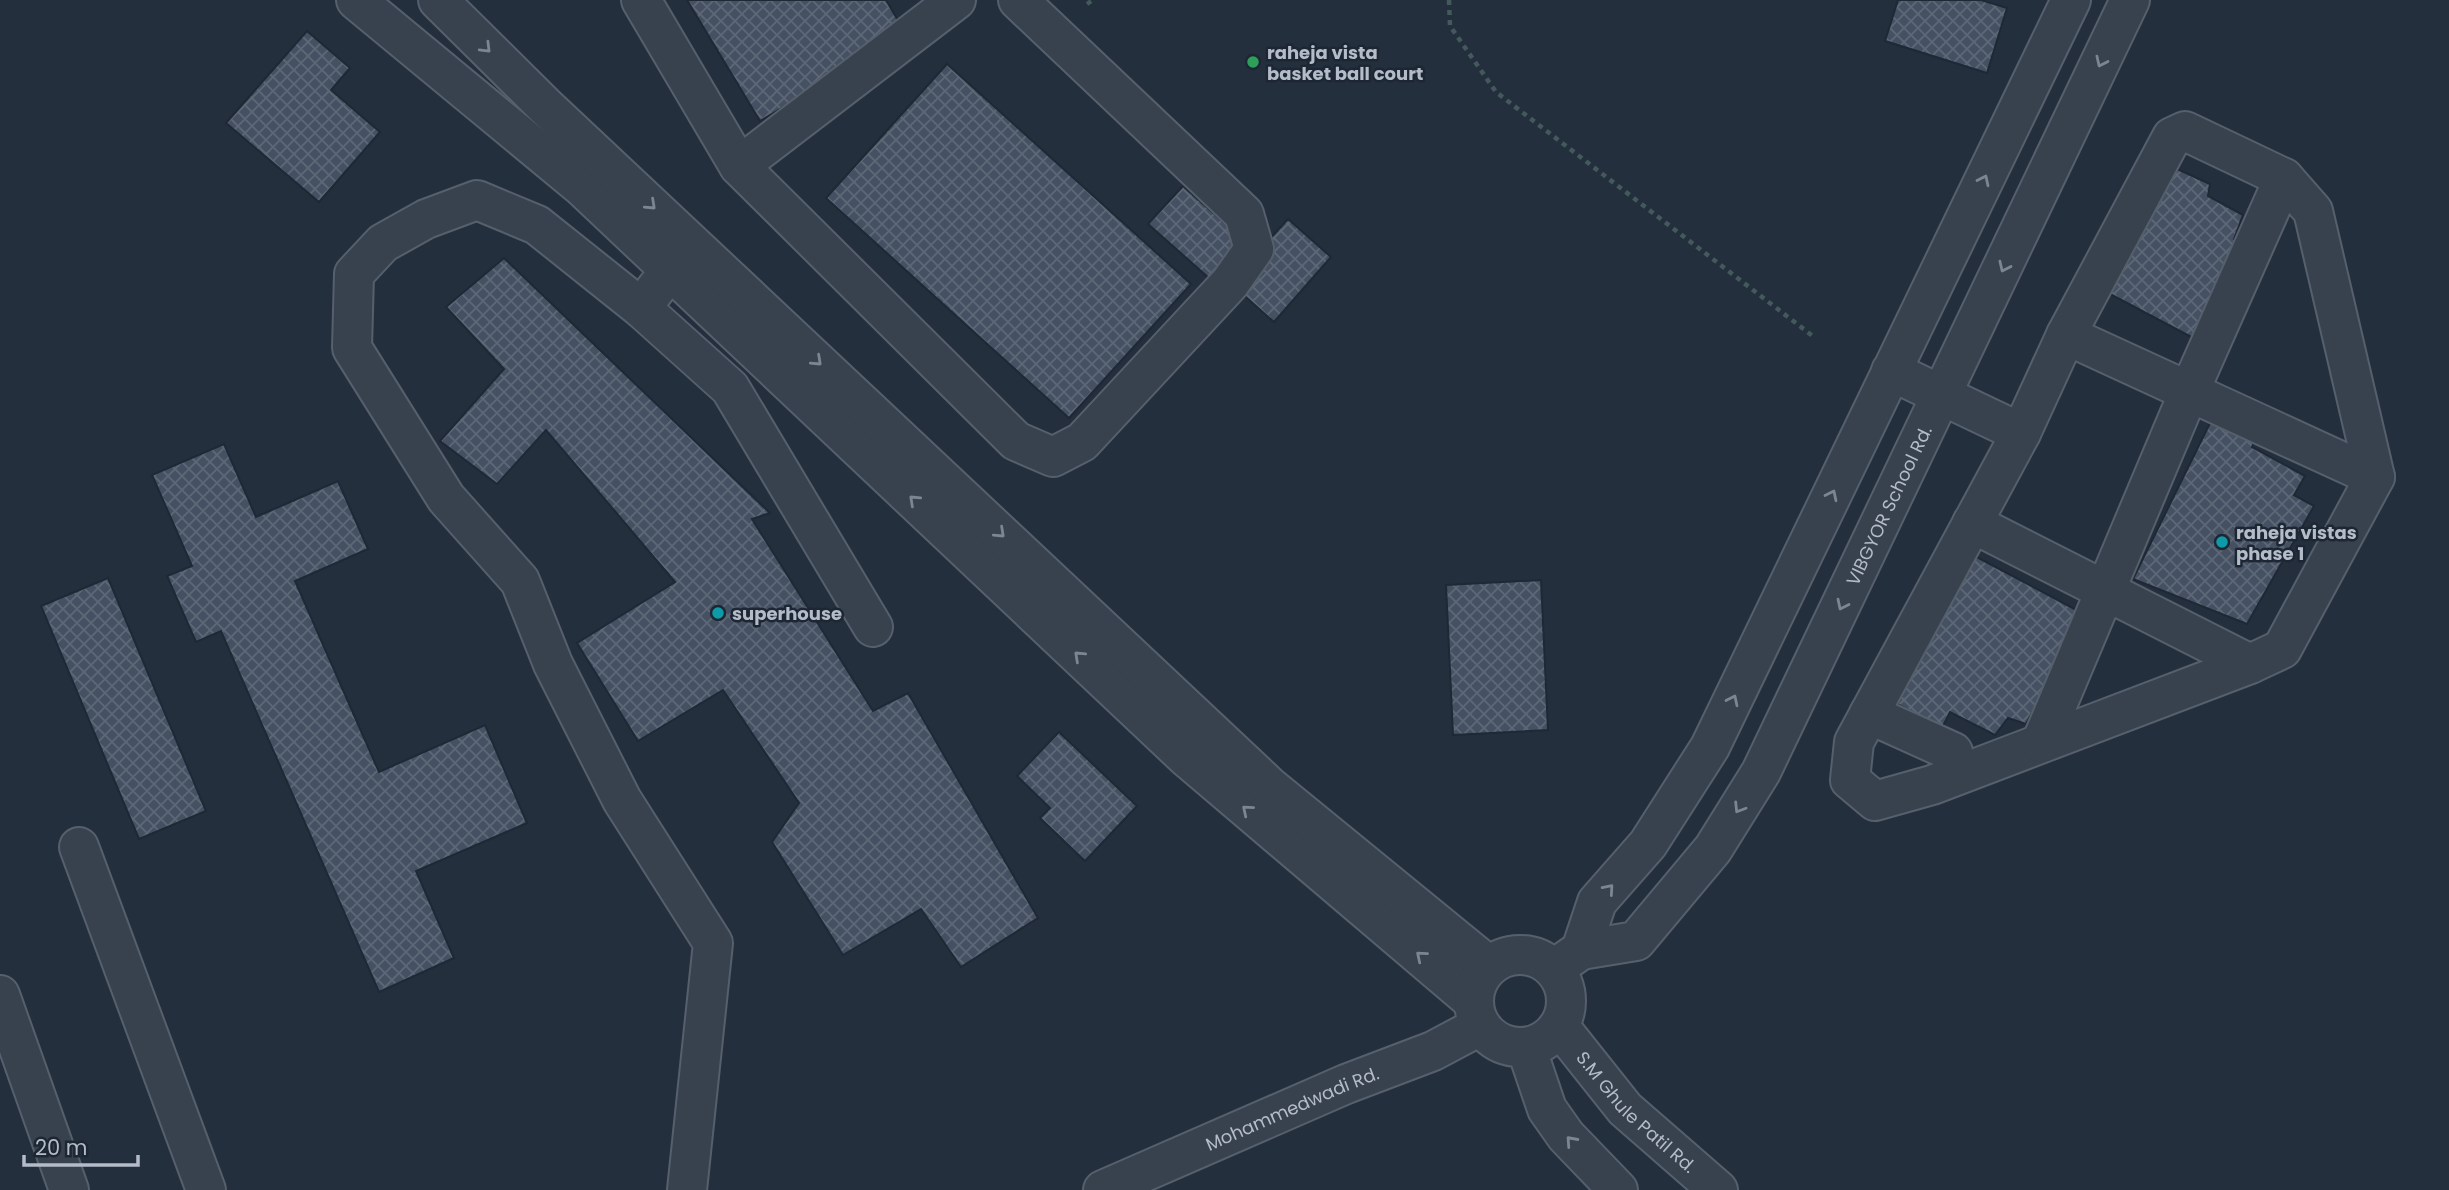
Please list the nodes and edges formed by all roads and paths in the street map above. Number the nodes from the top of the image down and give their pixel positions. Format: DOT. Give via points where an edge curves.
graph roads {
  1 [pos="356,0"];
  2 [pos="438,0"];
  3 [pos="641,0"];
  4 [pos="956,0"];
  5 [pos="1018,0"];
  6 [pos="1093,0"];
  7 [pos="1448,0"];
  8 [pos="2071,0"];
  9 [pos="2130,0"];
  10 [pos="1087,4"];
  11 [pos="544,105"];
  12 [pos="518,134"];
  13 [pos="739,166"];
  14 [pos="2284,178"];
  15 [pos="671,269"];
  16 [pos="642,308"];
  17 [pos="2066,335"];
  18 [pos="1814,337"];
  19 [pos="1891,372"];
  20 [pos="2189,392"];
  21 [pos="1942,395"];
  22 [pos="2021,433"];
  23 [pos="2375,477"];
  24 [pos="1972,523"];
  25 [pos="2105,591"];
  26 [pos="873,628"];
  27 [pos="2250,664"];
  28 [pos="1869,713"];
  29 [pos="2041,743"];
  30 [pos="1953,752"];
  31 [pos="79,846"];
  32 [pos="1568,960"];
  33 [pos="1489,966"];
  34 [pos="0,995"];
  35 [pos="1477,1013"];
  36 [pos="1559,1026"];
  37 [pos="1526,1047"];
  38 [pos="69,1190"];
  39 [pos="205,1190"];
  40 [pos="687,1190"];
  41 [pos="1103,1190"];
  42 [pos="1618,1190"];
  43 [pos="1718,1190"];
  1 -- 12 [label="street"];
  2 -- 11 [label="street, one-way"];
  3 -- 13 [label="street"];
  4 -- 13 [label="street"];
  5 -- 13 [label="street" via="1244,214 1254,249 1230,284 1082,442 1053,457 1016,441"];
  6 -- 10 [label="path"];
  7 -- 18 [label="path" via="1450,26 1496,92"];
  19 -- 8 [label="street, one-way"];
  9 -- 21 [label="street, VIBGYOR School Rd., one-way"];
  11 -- 12 [label="street"];
  11 -- 33 [label="street, one-way" via="1270,787"];
  12 -- 15 [label="street"];
  14 -- 17 [label="street" via="2185,131 2172,137"];
  14 -- 20 [label="street"];
  14 -- 23 [label="street" via="2313,211"];
  15 -- 16 [label="street"];
  35 -- 15 [label="street, one-way" via="1186,757"];
  16 -- 26 [label="street" via="730,388"];
  16 -- 40 [label="street" via="537,225 477,200 426,219 383,243 354,274 352,348 446,498 520,580 553,664 622,800 713,943"];
  17 -- 20 [label="street"];
  17 -- 22 [label="street"];
  19 -- 21 [label="street"];
  32 -- 19 [label="street, one-way" via="1597,902 1647,844 1710,747"];
  20 -- 23 [label="street"];
  20 -- 25 [label="street"];
  21 -- 22 [label="street"];
  21 -- 32 [label="street, VIBGYOR School Rd., one-way" via="1761,772 1713,849 1636,941"];
  22 -- 24 [label="street"];
  23 -- 27 [label="street" via="2282,649"];
  24 -- 25 [label="street"];
  24 -- 28 [label="street"];
  25 -- 27 [label="street"];
  25 -- 29 [label="street"];
  27 -- 29 [label="street"];
  28 -- 29 [label="street" via="1854,743 1850,780 1875,801 1932,785"];
  28 -- 30 [label="street"];
  31 -- 39 [label="street"];
  32 -- 33 [label="street" via="1515,955"];
  32 -- 36 [label="street" via="1566,1007"];
  33 -- 35 [label="street" via="1475,988"];
  34 -- 38 [label="street"];
  35 -- 37 [label="street" via="1493,1038 1508,1046"];
  35 -- 41 [label="street, Mohammedwadi Rd." via="1433,1051"];
  36 -- 37 [label="street" via="1545,1040"];
  36 -- 43 [label="street, S.M Ghule Patil Rd." via="1625,1109"];
  42 -- 37 [label="street, one-way" via="1566,1136 1547,1109"];
}
